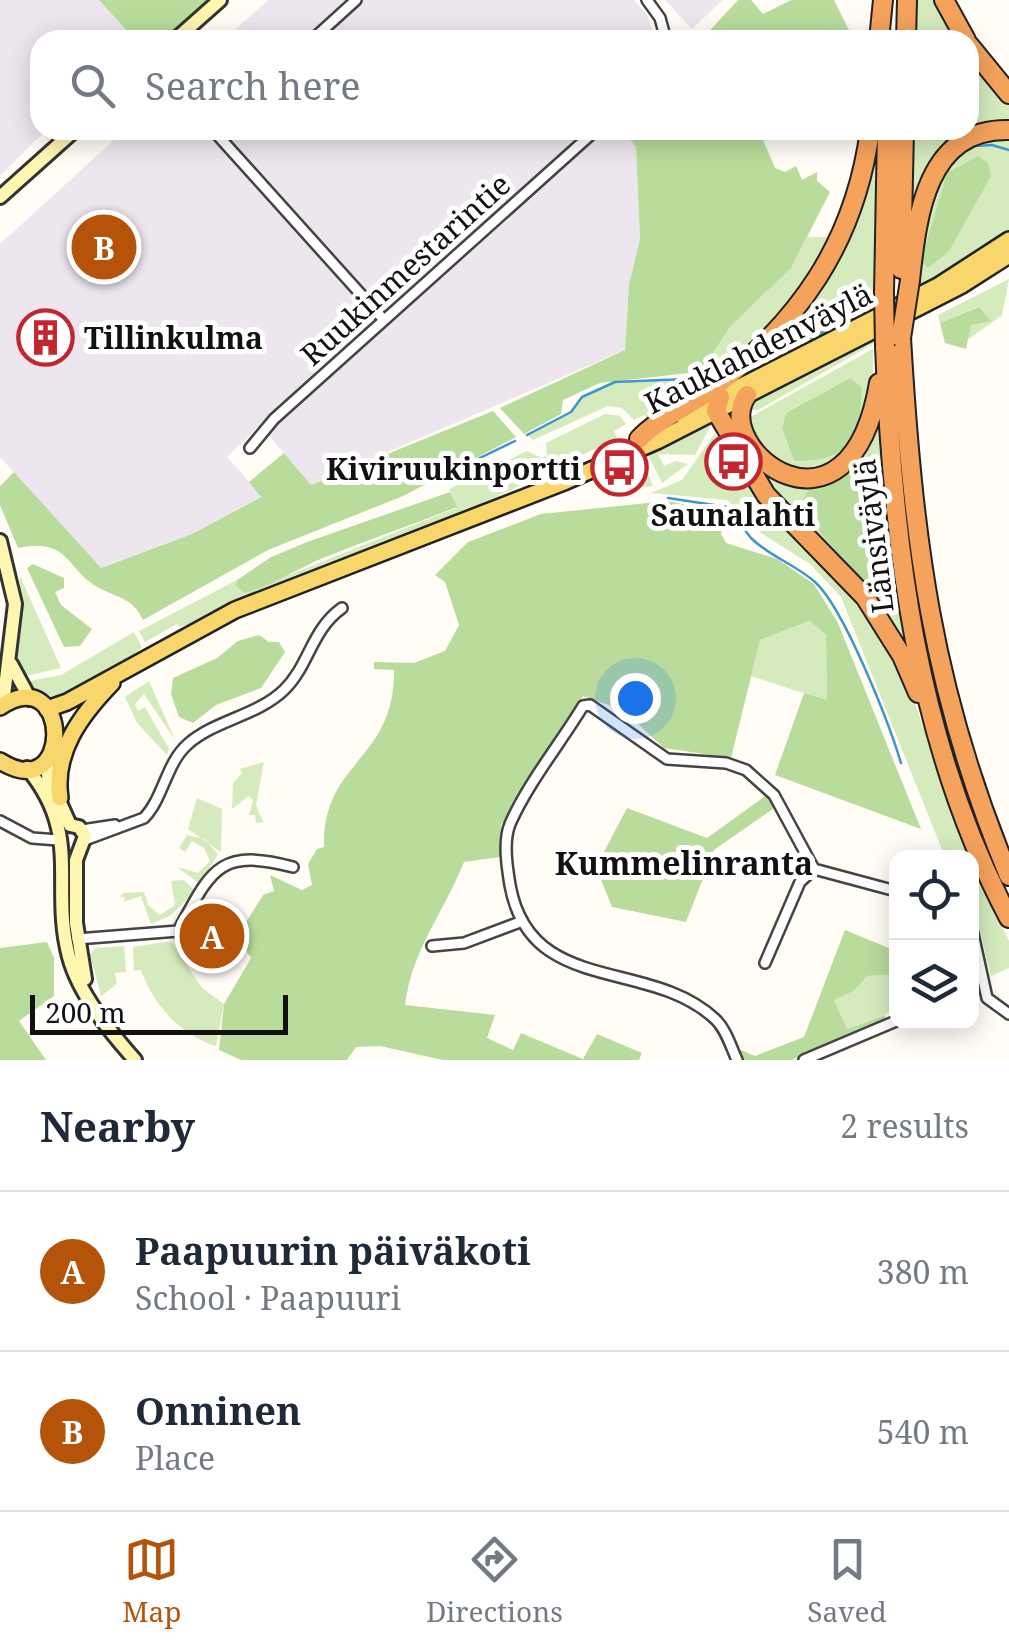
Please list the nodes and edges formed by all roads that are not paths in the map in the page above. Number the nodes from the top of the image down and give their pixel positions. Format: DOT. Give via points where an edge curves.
graph roads {
  1 [pos="220,0"];
  2 [pos="356,0"];
  3 [pos="646,0"];
  4 [pos="886,0"];
  5 [pos="907,0"];
  6 [pos="944,0"];
  7 [pos="187,30"];
  8 [pos="323,30"];
  9 [pos="663,30"];
  10 [pos="881,30"];
  11 [pos="888,30"];
  12 [pos="906,30"];
  13 [pos="960,30"];
  14 [pos="979,57"];
  15 [pos="1009,94"];
  16 [pos="1009,130"];
  17 [pos="979,134"];
  18 [pos="64,140"];
  19 [pos="222,140"];
  20 [pos="585,140"];
  21 [pos="867,140"];
  22 [pos="888,140"];
  23 [pos="904,140"];
  24 [pos="964,140"];
  25 [pos="0,196"];
  26 [pos="1009,240"];
  27 [pos="1009,255"];
  28 [pos="898,286"];
  29 [pos="384,320"];
  30 [pos="893,342"];
  31 [pos="748,396"];
  32 [pos="718,404"];
  33 [pos="650,435"];
  34 [pos="250,448"];
  35 [pos="0,541"];
  36 [pos="342,608"];
  37 [pos="10,662"];
  38 [pos="129,666"];
  39 [pos="106,680"];
  40 [pos="30,699"];
  41 [pos="2,705"];
  42 [pos="47,709"];
  43 [pos="57,737"];
  44 [pos="938,741"];
  45 [pos="47,759"];
  46 [pos="2,764"];
  47 [pos="27,768"];
  48 [pos="60,798"];
  49 [pos="0,821"];
  50 [pos="71,838"];
  51 [pos="293,868"];
  52 [pos="814,869"];
  53 [pos="1009,876"];
  54 [pos="889,890"];
  55 [pos="1009,918"];
  56 [pos="520,922"];
  57 [pos="71,939"];
  58 [pos="974,940"];
  59 [pos="432,946"];
  60 [pos="765,963"];
  61 [pos="984,985"];
  62 [pos="979,987"];
  63 [pos="1009,1014"];
  64 [pos="889,1024"];
  65 [pos="135,1060"];
  66 [pos="737,1060"];
  67 [pos="804,1060"];
  1 -- 7 [label="street"];
  2 -- 8 [label="street"];
  3 -- 9 [label="street"];
  4 -- 10 [label="highway"];
  4 -- 11 [label="highway"];
  5 -- 12 [label="highway"];
  6 -- 13 [label="highway"];
  14 -- 15 [label="highway"];
  16 -- 17 [label="highway"];
  18 -- 25 [label="street"];
  19 -- 29 [label="street"];
  20 -- 29 [label="street, Ruukinmestarintie"];
  21 -- 33 [label="highway" via="842,240 813,290 764,347"];
  22 -- 28 [label="highway, Länsiväylä"];
  23 -- 28 [label="highway, Länsiväylä"];
  24 -- 28 [label="highway" via="938,164"];
  26 -- 32 [label="main road, Kauklahdenväylä" via="938,286"];
  27 -- 31 [label="main road, Kauklahdenväylä"];
  28 -- 30 [label="highway, bridge"];
  28 -- 30 [label="highway, Länsiväylä, bridge"];
  29 -- 34 [label="street, Ruukinmestarintie"];
  30 -- 31 [label="highway" via="868,430 834,472 799,477 768,465 740,422"];
  30 -- 44 [label="highway, Länsiväylä" via="900,554"];
  30 -- 53 [label="highway, Länsiväylä" via="932,642 956,736"];
  31 -- 32 [label="main road, Kauklahdenväylä"];
  32 -- 33 [label="main road, Kauklahdenväylä"];
  32 -- 44 [label="highway" via="766,495 883,623"];
  33 -- 38 [label="main road, Kauklahdenväylä" via="527,494 268,596"];
  35 -- 37 [label="street" via="13,585"];
  36 -- 50 [label="street" via="313,637 286,687 187,744 152,810 122,826"];
  37 -- 40 [label="street"];
  37 -- 41 [label="street"];
  38 -- 39 [label="main road, Kauklahdenväylä"];
  38 -- 48 [label="main road" via="88,711 59,761"];
  39 -- 42 [label="main road, Kauklahdenväylä"];
  39 -- 43 [label="main road, Kauklahdenväylä"];
  40 -- 41 [label="main road"];
  40 -- 42 [label="main road"];
  42 -- 43 [label="main road"];
  43 -- 45 [label="main road, Kauklahdenväylä"];
  44 -- 55 [label="highway, Länsiväylä"];
  45 -- 47 [label="main road"];
  45 -- 48 [label="street"];
  46 -- 47 [label="main road"];
  47 -- 50 [label="street"];
  48 -- 50 [label="street"];
  49 -- 50 [label="street" via="32,838"];
  50 -- 57 [label="street"];
  51 -- 57 [label="street" via="256,857 230,861 181,919 154,931"];
  52 -- 54 [label="street"];
  52 -- 56 [label="street" via="774,795 746,770 667,759 590,704 508,831 507,867"];
  52 -- 60 [label="street" via="800,882"];
  56 -- 59 [label="street" via="464,943"];
  56 -- 66 [label="street" via="570,964 643,982 710,1015"];
  57 -- 65 [label="street" via="76,976"];
  58 -- 61 [label="street"];
  61 -- 62 [label="street"];
  61 -- 63 [label="street" via="990,1002"];
  64 -- 67 [label="street"];
}
